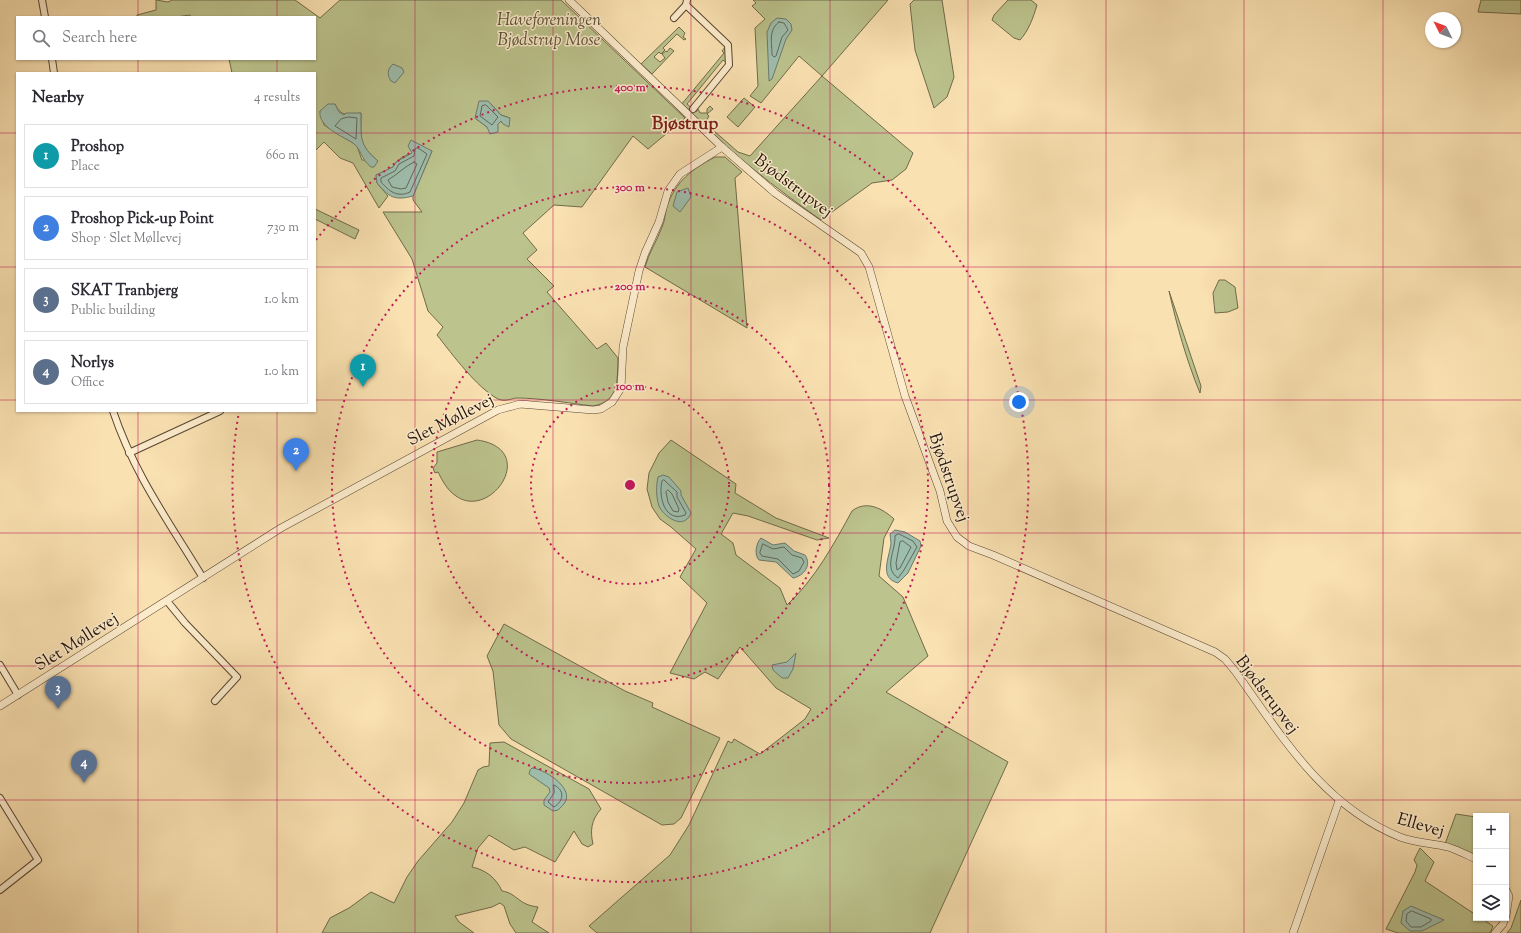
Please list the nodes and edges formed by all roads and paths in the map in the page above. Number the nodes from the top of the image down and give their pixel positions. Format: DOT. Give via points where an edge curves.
graph roads {
  1 [pos="42,0"];
  2 [pos="569,0"];
  3 [pos="686,3"];
  4 [pos="45,16"];
  5 [pos="674,18"];
  6 [pos="52,60"];
  7 [pos="54,72"];
  8 [pos="694,109"];
  9 [pos="722,147"];
  10 [pos="113,412"];
  11 [pos="218,412"];
  12 [pos="129,453"];
  13 [pos="203,578"];
  14 [pos="167,601"];
  15 [pos="0,665"];
  16 [pos="18,695"];
  17 [pos="215,701"];
  18 [pos="0,706"];
  19 [pos="0,798"];
  20 [pos="1339,801"];
  21 [pos="1473,858"];
  22 [pos="0,890"];
  23 [pos="1505,921"];
  24 [pos="1293,933"];
  25 [pos="1496,933"];
  1 -- 4 [label="street"];
  2 -- 9 [label="street, Bjødstrupvej"];
  3 -- 5 [label="street"];
  3 -- 8 [label="street" via="728,45 729,65"];
  6 -- 7 [label="street"];
  9 -- 13 [label="street, Slet Møllevej" via="680,174 668,191 660,222 639,271 623,347 622,388 612,402 593,410 520,404 498,410 281,528"];
  9 -- 20 [label="street, Bjødstrupvej" via="775,193 855,248 865,260 873,280 905,396 940,491 947,522 957,537 969,546 1215,652 1235,671 1306,769"];
  10 -- 12 [label="street"];
  11 -- 12 [label="street"];
  12 -- 13 [label="street" via="145,485"];
  13 -- 14 [label="street, Slet Møllevej"];
  14 -- 16 [label="street, Slet Møllevej"];
  14 -- 17 [label="street" via="237,677"];
  15 -- 16 [label="street"];
  16 -- 18 [label="street, Slet Møllevej"];
  19 -- 22 [label="street" via="38,860"];
  20 -- 21 [label="street, Ellevej" via="1400,837 1447,847"];
  20 -- 24 [label="street"];
  23 -- 25 [label="street"];
}
